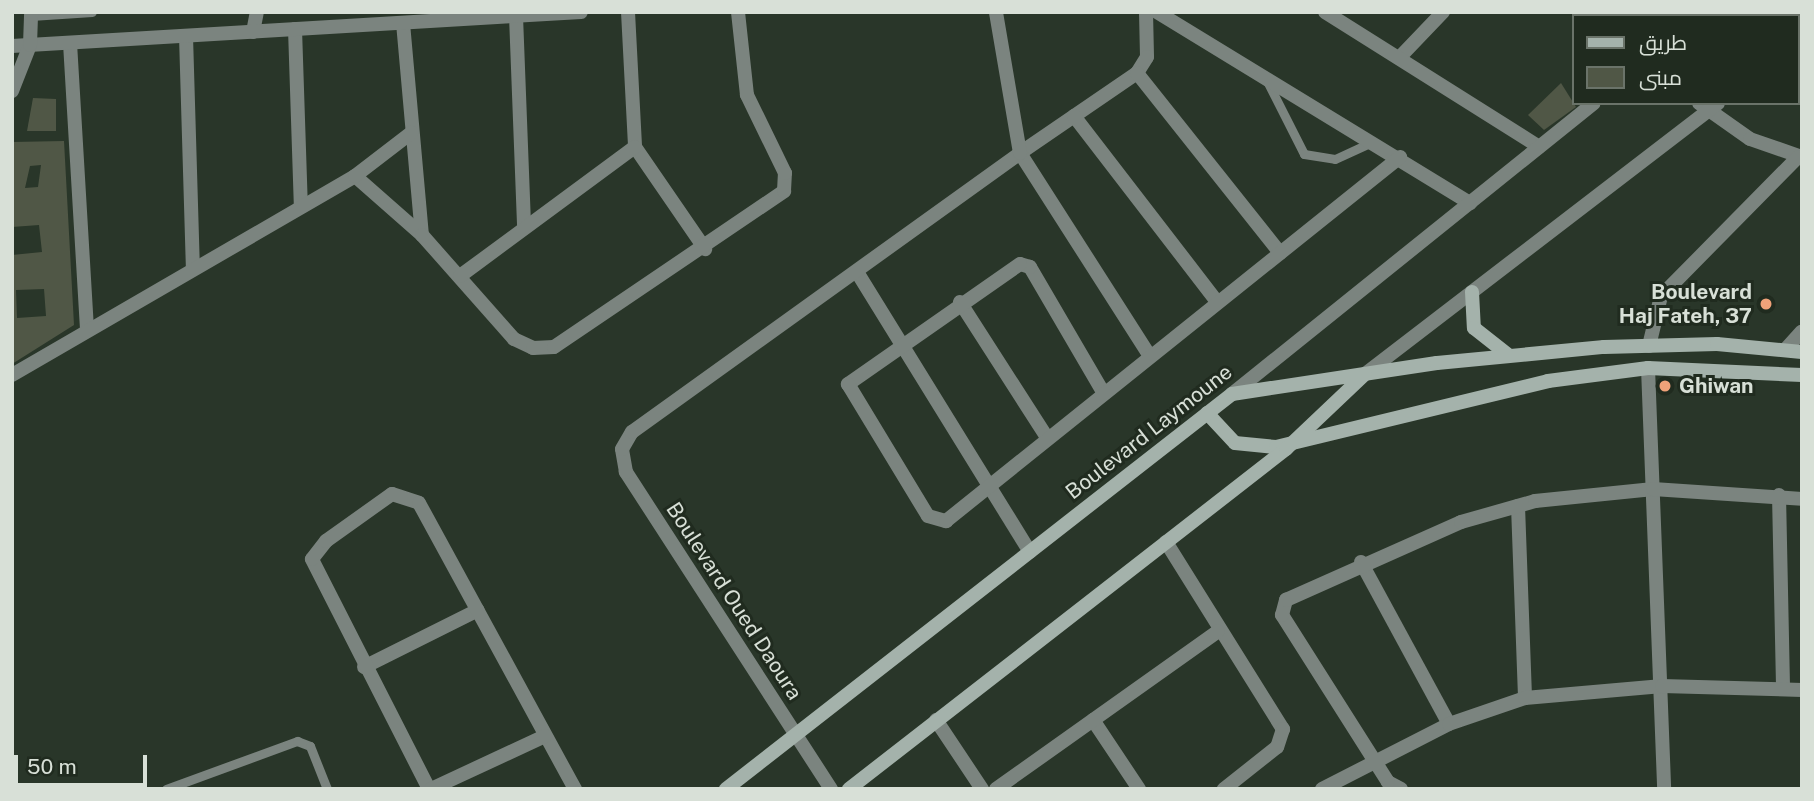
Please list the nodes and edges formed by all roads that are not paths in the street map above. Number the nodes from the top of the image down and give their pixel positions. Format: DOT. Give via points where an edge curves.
graph roads {
  1 [pos="92,12"];
  2 [pos="257,12"];
  3 [pos="581,12"];
  4 [pos="628,12"];
  5 [pos="738,12"];
  6 [pos="996,12"];
  7 [pos="1146,12"];
  8 [pos="1157,12"];
  9 [pos="1325,12"];
  10 [pos="1443,12"];
  11 [pos="31,14"];
  12 [pos="481,15"];
  13 [pos="460,16"];
  14 [pos="516,16"];
  15 [pos="403,23"];
  16 [pos="295,29"];
  17 [pos="253,32"];
  18 [pos="187,36"];
  19 [pos="71,43"];
  20 [pos="30,45"];
  21 [pos="12,46"];
  22 [pos="1399,58"];
  23 [pos="1137,73"];
  24 [pos="1266,78"];
  25 [pos="12,91"];
  26 [pos="1592,105"];
  27 [pos="1708,106"];
  28 [pos="1074,116"];
  29 [pos="411,133"];
  30 [pos="1373,142"];
  31 [pos="635,146"];
  32 [pos="1539,147"];
  33 [pos="1020,153"];
  34 [pos="1800,157"];
  35 [pos="1400,158"];
  36 [pos="355,176"];
  37 [pos="1470,203"];
  38 [pos="301,207"];
  39 [pos="524,227"];
  40 [pos="422,235"];
  41 [pos="705,249"];
  42 [pos="1280,253"];
  43 [pos="193,267"];
  44 [pos="858,272"];
  45 [pos="460,276"];
  46 [pos="1472,292"];
  47 [pos="960,302"];
  48 [pos="1217,302"];
  49 [pos="87,327"];
  50 [pos="1802,331"];
  51 [pos="901,343"];
  52 [pos="1648,345"];
  53 [pos="1785,350"];
  54 [pos="1802,352"];
  55 [pos="1507,354"];
  56 [pos="1149,355"];
  57 [pos="1648,369"];
  58 [pos="1365,374"];
  59 [pos="12,375"];
  60 [pos="1802,375"];
  61 [pos="1103,392"];
  62 [pos="1232,394"];
  63 [pos="1207,413"];
  64 [pos="1046,436"];
  65 [pos="1295,442"];
  66 [pos="987,483"];
  67 [pos="1653,489"];
  68 [pos="1779,495"];
  69 [pos="1802,499"];
  70 [pos="1518,506"];
  71 [pos="1166,542"];
  72 [pos="1030,552"];
  73 [pos="1361,562"];
  74 [pos="478,610"];
  75 [pos="1218,631"];
  76 [pos="364,667"];
  77 [pos="1662,686"];
  78 [pos="1783,689"];
  79 [pos="1802,690"];
  80 [pos="1525,698"];
  81 [pos="936,720"];
  82 [pos="1093,720"];
  83 [pos="1449,724"];
  84 [pos="545,736"];
  85 [pos="797,739"];
  86 [pos="1374,758"];
  87 [pos="192,779"];
  88 [pos="166,789"];
  89 [pos="196,789"];
  90 [pos="327,789"];
  91 [pos="430,789"];
  92 [pos="575,789"];
  93 [pos="726,789"];
  94 [pos="831,789"];
  95 [pos="849,789"];
  96 [pos="982,789"];
  97 [pos="996,789"];
  98 [pos="1139,789"];
  99 [pos="1224,789"];
  100 [pos="1322,789"];
  101 [pos="1401,789"];
  102 [pos="1664,789"];
  1 -- 11 [label="lane"];
  2 -- 17 [label="street"];
  3 -- 14 [label="street"];
  4 -- 31 [label="street"];
  5 -- 41 [label="street" via="747,95 786,185 776,201"];
  6 -- 33 [label="street"];
  7 -- 23 [label="street" via="1148,52"];
  8 -- 24 [label="street"];
  9 -- 22 [label="street"];
  10 -- 22 [label="street"];
  11 -- 20 [label="street"];
  12 -- 13 [label="street"];
  12 -- 14 [label="street"];
  13 -- 15 [label="street"];
  14 -- 39 [label="street"];
  15 -- 16 [label="street"];
  15 -- 29 [label="street"];
  16 -- 17 [label="street"];
  16 -- 38 [label="street"];
  17 -- 18 [label="street"];
  18 -- 19 [label="street"];
  18 -- 43 [label="street"];
  19 -- 20 [label="street"];
  19 -- 49 [label="street"];
  20 -- 21 [label="street"];
  20 -- 25 [label="street"];
  22 -- 32 [label="street"];
  23 -- 28 [label="street"];
  23 -- 42 [label="street"];
  24 -- 30 [label="street"];
  24 -- 30 [label="lane" via="1304,154 1335,159"];
  26 -- 32 [label="street, Boulevard Laymoune"];
  27 -- 34 [label="street" via="1750,139"];
  27 -- 46 [label="street"];
  28 -- 33 [label="street"];
  28 -- 48 [label="street"];
  29 -- 36 [label="street"];
  29 -- 40 [label="street"];
  30 -- 35 [label="street"];
  31 -- 39 [label="street"];
  31 -- 41 [label="street"];
  32 -- 37 [label="street, Boulevard Laymoune"];
  33 -- 44 [label="street"];
  33 -- 56 [label="street"];
  34 -- 52 [label="street" via="1661,296"];
  35 -- 37 [label="street"];
  35 -- 42 [label="street"];
  36 -- 38 [label="street"];
  36 -- 40 [label="street"];
  37 -- 62 [label="street, Boulevard Laymoune"];
  38 -- 43 [label="street"];
  39 -- 45 [label="street"];
  40 -- 45 [label="street"];
  41 -- 45 [label="street" via="547,348 514,339"];
  42 -- 48 [label="street"];
  43 -- 49 [label="street"];
  44 -- 51 [label="street"];
  44 -- 85 [label="street, Boulevard Oued Daoura" via="632,432 622,449 626,472"];
  46 -- 55 [label="main road" via="1474,327"];
  46 -- 58 [label="street"];
  47 -- 51 [label="street"];
  47 -- 61 [label="street" via="1015,265 1030,267"];
  47 -- 64 [label="street"];
  48 -- 56 [label="street"];
  49 -- 59 [label="street"];
  50 -- 53 [label="street"];
  51 -- 66 [label="street"];
  51 -- 66 [label="street" via="850,378 851,398 928,516 946,521"];
  52 -- 53 [label="main road"];
  52 -- 55 [label="main road"];
  53 -- 54 [label="main road"];
  55 -- 58 [label="main road"];
  56 -- 61 [label="street"];
  57 -- 60 [label="main road"];
  57 -- 65 [label="main road" via="1548,381"];
  57 -- 67 [label="street"];
  58 -- 62 [label="main road"];
  58 -- 65 [label="main road"];
  61 -- 64 [label="street"];
  62 -- 63 [label="main road, Boulevard Laymoune"];
  63 -- 65 [label="main road" via="1235,443"];
  63 -- 72 [label="main road, Boulevard Laymoune"];
  64 -- 66 [label="street"];
  65 -- 71 [label="main road"];
  66 -- 72 [label="street"];
  67 -- 68 [label="street"];
  67 -- 70 [label="street"];
  67 -- 77 [label="street"];
  68 -- 69 [label="street"];
  68 -- 78 [label="street"];
  70 -- 73 [label="street"];
  70 -- 80 [label="street"];
  71 -- 75 [label="street"];
  71 -- 81 [label="main road"];
  72 -- 85 [label="main road, Boulevard Laymoune"];
  73 -- 83 [label="street"];
  73 -- 86 [label="street" via="1286,600 1282,615"];
  74 -- 76 [label="street"];
  74 -- 76 [label="street" via="419,503 392,494 326,541 312,559"];
  74 -- 84 [label="street"];
  75 -- 82 [label="street"];
  75 -- 99 [label="street" via="1283,729 1277,747"];
  76 -- 91 [label="street"];
  77 -- 78 [label="street"];
  77 -- 80 [label="street"];
  77 -- 102 [label="street"];
  78 -- 79 [label="street"];
  80 -- 83 [label="street"];
  81 -- 95 [label="main road"];
  81 -- 96 [label="street"];
  82 -- 97 [label="street"];
  82 -- 98 [label="street"];
  83 -- 86 [label="street"];
  84 -- 91 [label="street"];
  84 -- 92 [label="street"];
  85 -- 93 [label="main road, Boulevard Laymoune"];
  85 -- 94 [label="street, Boulevard Oued Daoura"];
  86 -- 100 [label="street"];
  86 -- 101 [label="street" via="1388,782"];
  87 -- 88 [label="lane"];
  87 -- 89 [label="lane"];
  87 -- 90 [label="lane" via="297,741 310,746"];
}
